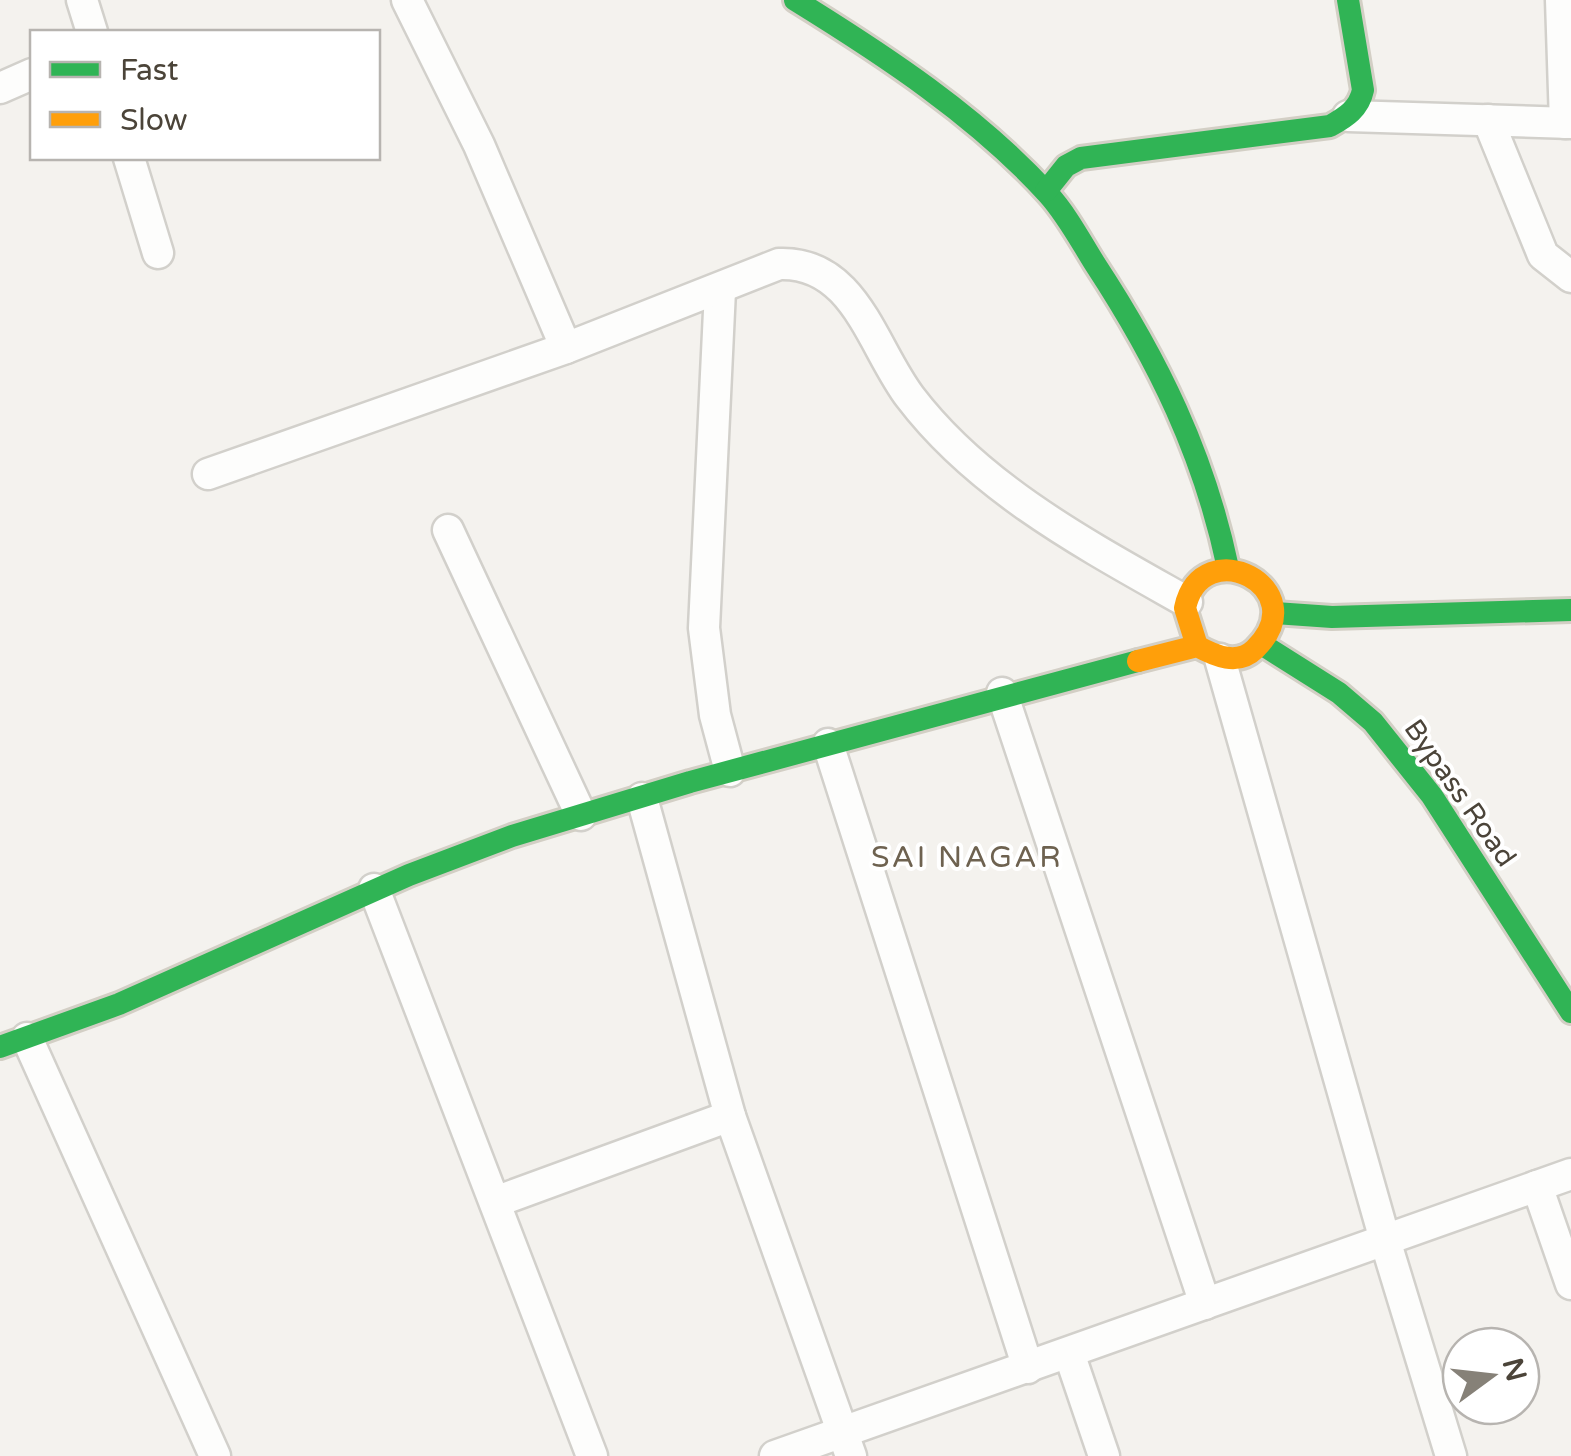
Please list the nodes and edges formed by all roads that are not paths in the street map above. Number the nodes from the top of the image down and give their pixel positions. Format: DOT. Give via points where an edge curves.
graph roads {
  1 [pos="82,0"];
  2 [pos="407,0"];
  3 [pos="794,0"];
  4 [pos="1348,0"];
  5 [pos="1561,0"];
  6 [pos="91,30"];
  7 [pos="30,75"];
  8 [pos="0,88"];
  9 [pos="1348,116"];
  10 [pos="1488,120"];
  11 [pos="1568,123"];
  12 [pos="130,160"];
  13 [pos="1046,191"];
  14 [pos="158,253"];
  15 [pos="1571,277"];
  16 [pos="720,290"];
  17 [pos="566,348"];
  18 [pos="208,474"];
  19 [pos="448,530"];
  20 [pos="1228,568"];
  21 [pos="1186,602"];
  22 [pos="1571,610"];
  23 [pos="1276,613"];
  24 [pos="1263,645"];
  25 [pos="1209,652"];
  26 [pos="1002,693"];
  27 [pos="828,744"];
  28 [pos="730,771"];
  29 [pos="642,798"];
  30 [pos="581,816"];
  31 [pos="374,889"];
  32 [pos="1571,1012"];
  33 [pos="13,1042"];
  34 [pos="730,1116"];
  35 [pos="1571,1174"];
  36 [pos="1537,1186"];
  37 [pos="495,1202"];
  38 [pos="1385,1240"];
  39 [pos="1571,1284"];
  40 [pos="1205,1304"];
  41 [pos="1068,1353"];
  42 [pos="1028,1368"];
  43 [pos="847,1445"];
  44 [pos="215,1456"];
  45 [pos="592,1456"];
  46 [pos="776,1456"];
  47 [pos="1104,1456"];
  48 [pos="1452,1456"];
  1 -- 6 [label="street"];
  2 -- 17 [label="street" via="480,146"];
  3 -- 13 [label="street" via="852,34"];
  4 -- 9 [label="street" via="1361,78 1360,100"];
  5 -- 11 [label="street"];
  7 -- 8 [label="street"];
  9 -- 10 [label="street"];
  9 -- 13 [label="street" via="1330,126 1081,158"];
  10 -- 11 [label="street"];
  10 -- 15 [label="street" via="1543,255"];
  12 -- 14 [label="street"];
  13 -- 20 [label="street" via="1148,341 1188,422 1214,496"];
  16 -- 17 [label="street"];
  16 -- 21 [label="street" via="778,264 806,263 828,275 907,394 964,457"];
  16 -- 28 [label="street" via="704,628"];
  17 -- 18 [label="street"];
  19 -- 30 [label="street"];
  20 -- 21 [label="street" via="1199,580"];
  20 -- 23 [label="street" via="1264,585"];
  21 -- 25 [label="street" via="1189,633"];
  22 -- 23 [label="street"];
  23 -- 24 [label="street"];
  24 -- 25 [label="street" via="1250,654"];
  24 -- 32 [label="street, Bypass Road" via="1373,722 1432,796"];
  25 -- 26 [label="street"];
  25 -- 38 [label="street"];
  26 -- 27 [label="street"];
  26 -- 40 [label="street"];
  27 -- 28 [label="street"];
  27 -- 42 [label="street"];
  28 -- 29 [label="street"];
  29 -- 30 [label="street"];
  29 -- 34 [label="street"];
  30 -- 31 [label="street"];
  31 -- 33 [label="street"];
  31 -- 37 [label="street"];
  33 -- 44 [label="street"];
  34 -- 37 [label="street"];
  34 -- 43 [label="street"];
  35 -- 36 [label="street"];
  36 -- 38 [label="street"];
  36 -- 39 [label="street"];
  37 -- 45 [label="street"];
  38 -- 40 [label="street"];
  38 -- 48 [label="street"];
  40 -- 41 [label="street"];
  41 -- 42 [label="street"];
  41 -- 47 [label="street"];
  42 -- 43 [label="street"];
  43 -- 46 [label="street"];
}
